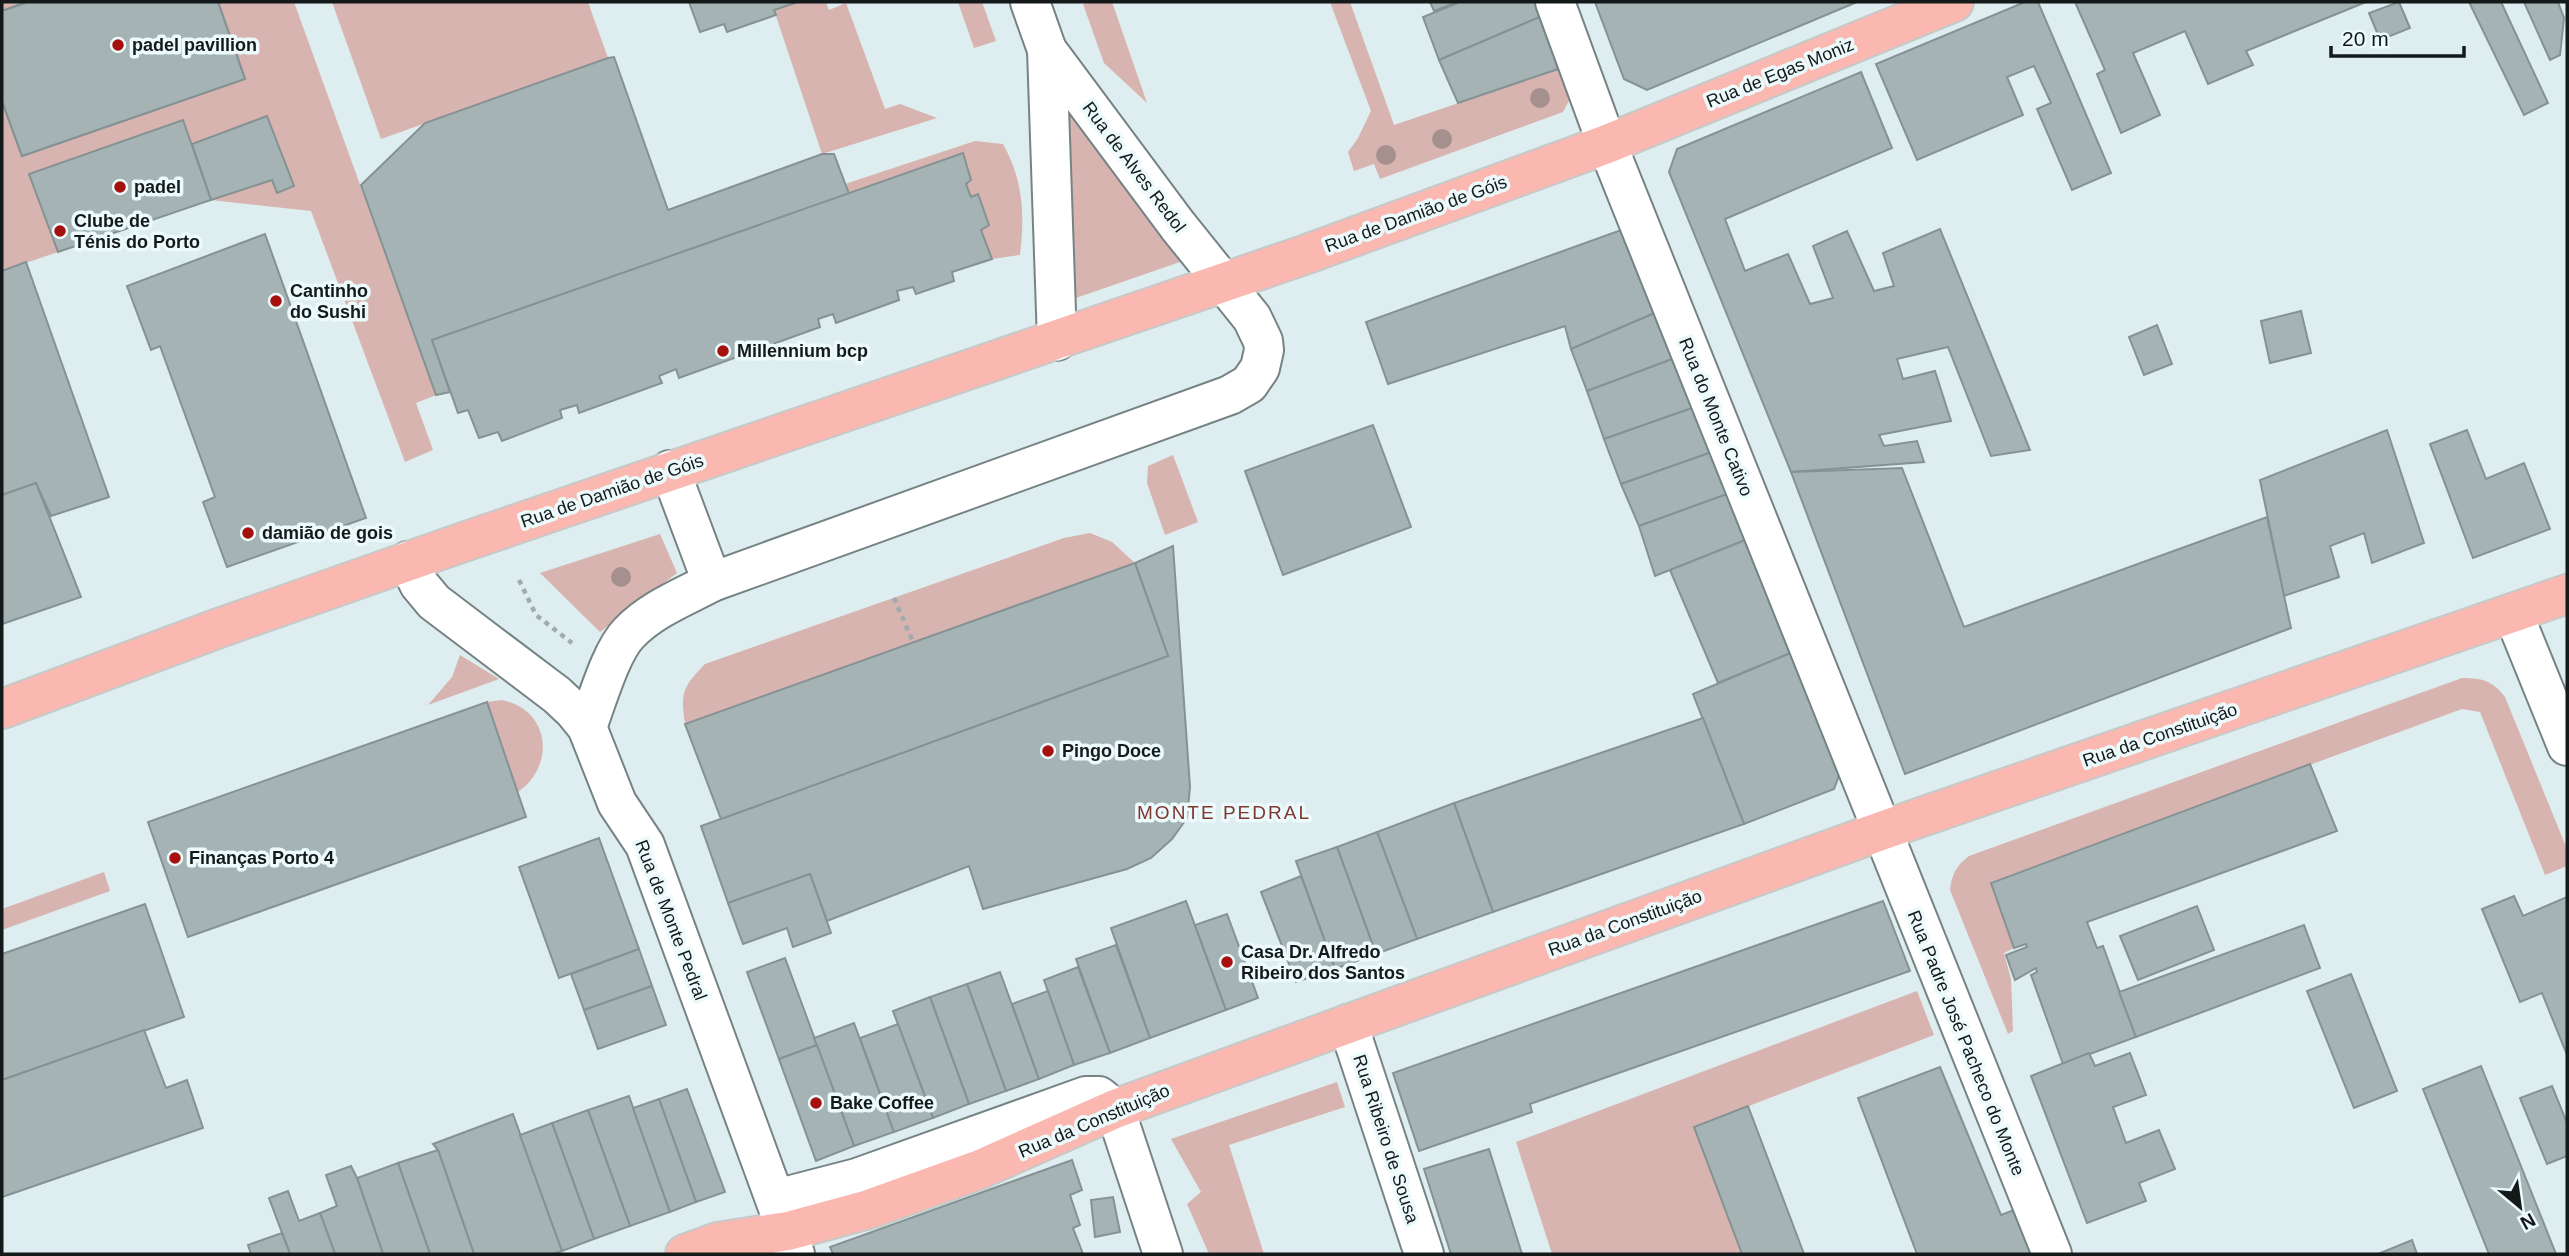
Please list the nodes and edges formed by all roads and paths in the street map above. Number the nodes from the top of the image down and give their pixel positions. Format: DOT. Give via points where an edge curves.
graph roads {
  1 [pos="1030,2"];
  2 [pos="1555,2"];
  3 [pos="1954,2"];
  4 [pos="1047,50"];
  5 [pos="1607,144"];
  6 [pos="1224,282"];
  7 [pos="1057,341"];
  8 [pos="670,470"];
  9 [pos="408,561"];
  10 [pos="519,580"];
  11 [pos="712,582"];
  12 [pos="2567,594"];
  13 [pos="894,598"];
  14 [pos="2513,613"];
  15 [pos="913,642"];
  16 [pos="579,646"];
  17 [pos="2,709"];
  18 [pos="587,727"];
  19 [pos="2567,746"];
  20 [pos="1881,831"];
  21 [pos="1348,1024"];
  22 [pos="1115,1109"];
  23 [pos="786,1228"];
  24 [pos="685,1254"];
  25 [pos="1163,1254"];
  26 [pos="1424,1254"];
  27 [pos="2052,1254"];
  1 -- 4 [label="street, Rua de Alves Redol"];
  2 -- 5 [label="street, Rua do Monte Cativo"];
  3 -- 5 [label="main road, Rua de Egas Moniz"];
  4 -- 6 [label="street, Rua de Alves Redol"];
  4 -- 7 [label="street, Rua de Alves Redol"];
  5 -- 6 [label="main road, Rua de Damião de Góis"];
  5 -- 20 [label="street, Rua do Monte Cativo"];
  6 -- 7 [label="main road, Rua de Damião de Góis"];
  6 -- 11 [label="street" via="1252,318 1264,350 1260,368 1249,384 1230,396"];
  7 -- 8 [label="main road, Rua de Damião de Góis"];
  8 -- 9 [label="main road, Rua de Damião de Góis"];
  8 -- 11 [label="street"];
  9 -- 17 [label="main road, Rua de Damião de Góis"];
  9 -- 18 [label="street, Rua de Monte Pedral" via="434,602 557,695"];
  10 -- 16 [label="path" via="536,615"];
  11 -- 18 [label="street" via="653,613 627,634"];
  12 -- 14 [label="main road, Rua da Constituição"];
  13 -- 15 [label="path"];
  14 -- 19 [label="street"];
  14 -- 20 [label="main road, Rua da Constituição"];
  18 -- 23 [label="street, Rua de Monte Pedral" via="617,803 645,845"];
  20 -- 21 [label="main road, Rua da Constituição"];
  20 -- 27 [label="street, Rua Padre José Pacheco do Monte"];
  21 -- 22 [label="main road, Rua da Constituição"];
  21 -- 26 [label="street, Rua Ribeiro de Sousa"];
  22 -- 23 [label="main road, Rua da Constituição" via="978,1170 869,1209"];
  22 -- 25 [label="street"];
  23 -- 24 [label="main road, Rua da Constituição"];
}
